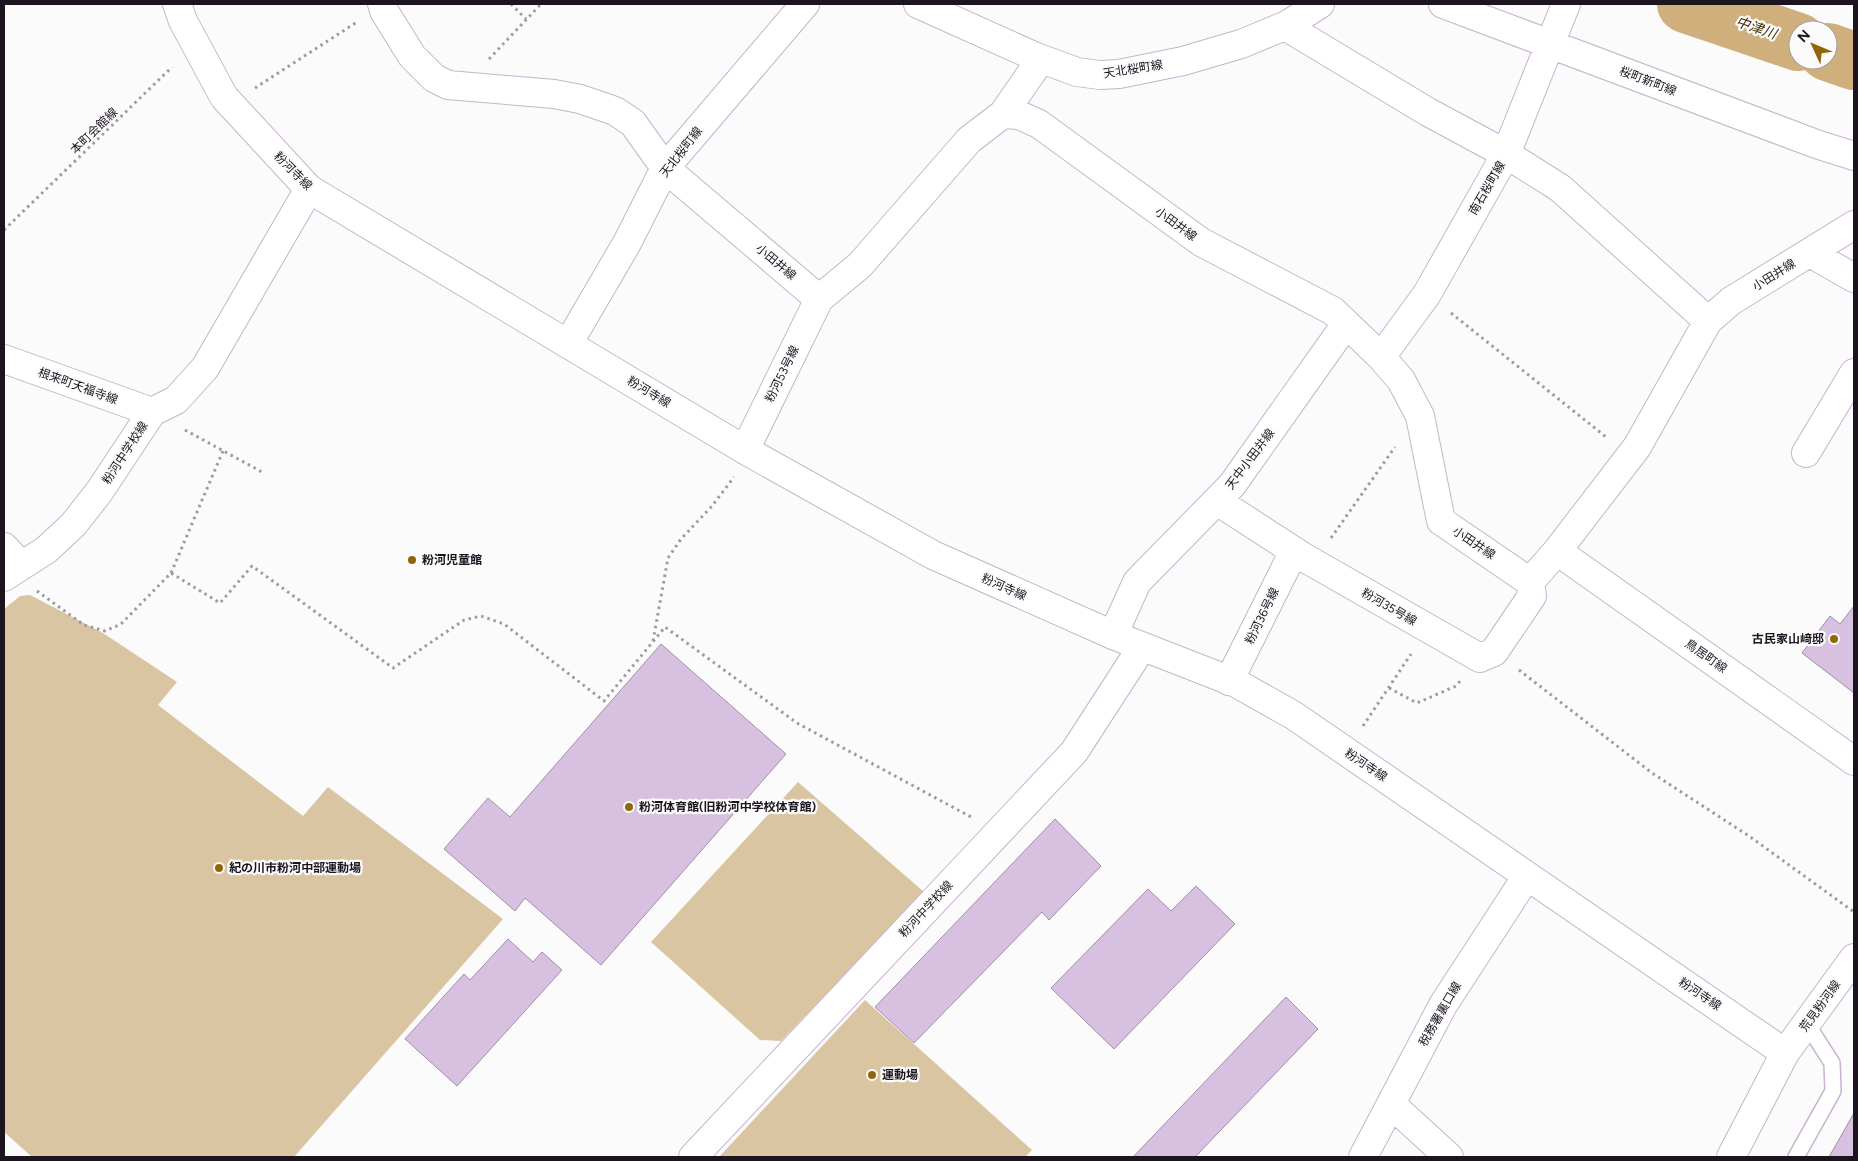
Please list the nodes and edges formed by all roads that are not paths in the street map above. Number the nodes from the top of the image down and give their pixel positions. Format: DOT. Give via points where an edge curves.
graph roads {
  1 [pos="177,4"];
  2 [pos="382,4"];
  3 [pos="805,4"];
  4 [pos="918,4"];
  5 [pos="1320,4"];
  6 [pos="1443,4"];
  7 [pos="1566,4"];
  8 [pos="1285,26"];
  9 [pos="1552,36"];
  10 [pos="1041,59"];
  11 [pos="1003,114"];
  12 [pos="1506,154"];
  13 [pos="1854,156"];
  14 [pos="666,168"];
  15 [pos="309,189"];
  16 [pos="1854,225"];
  17 [pos="1810,253"];
  18 [pos="1854,278"];
  19 [pos="819,299"];
  20 [pos="1708,321"];
  21 [pos="1346,324"];
  22 [pos="568,344"];
  23 [pos="1381,357"];
  24 [pos="4,360"];
  25 [pos="1854,372"];
  26 [pos="152,412"];
  27 [pos="749,452"];
  28 [pos="1806,453"];
  29 [pos="1217,500"];
  30 [pos="1557,551"];
  31 [pos="1304,557"];
  32 [pos="10,565"];
  33 [pos="1530,582"];
  34 [pos="1113,635"];
  35 [pos="1142,647"];
  36 [pos="1230,681"];
  37 [pos="1854,761"];
  38 [pos="1527,876"];
  39 [pos="1854,958"];
  40 [pos="1807,1024"];
  41 [pos="1785,1053"];
  42 [pos="1391,1104"];
  43 [pos="693,1157"];
  44 [pos="1363,1157"];
  45 [pos="1449,1157"];
  46 [pos="1731,1157"];
  47 [pos="1796,1157"];
  1 -- 15 [label="street, 粉河寺線" via="224,97"];
  2 -- 14 [label="street, 小田井線" via="417,62 434,78 448,85 554,94 615,111 633,123"];
  3 -- 14 [label="street, 天北桜町線"];
  4 -- 10 [label="street, 天北桜町線"];
  5 -- 8 [label="street, 天北桜町線"];
  6 -- 9 [label="street, 桜町新町線"];
  7 -- 9 [label="street, 南石桜町線"];
  8 -- 10 [label="street, 天北桜町線" via="1241,44 1183,61 1119,74 1077,72"];
  8 -- 12 [label="street" via="1428,112"];
  9 -- 12 [label="street, 南石桜町線"];
  9 -- 13 [label="street, 桜町新町線" via="1819,146"];
  10 -- 11 [label="street"];
  11 -- 19 [label="street" via="969,140 860,265"];
  11 -- 21 [label="street, 小田井線" via="1019,115 1039,124 1201,242 1333,311"];
  12 -- 20 [label="street" via="1560,188"];
  12 -- 23 [label="street, 南石桜町線" via="1427,294"];
  14 -- 19 [label="street, 小田井線"];
  14 -- 22 [label="street, 天北桜町線"];
  15 -- 22 [label="street, 粉河寺線"];
  15 -- 26 [label="street, 粉河中学校線" via="205,368 176,400"];
  16 -- 17 [label="street, 小田井線"];
  17 -- 18 [label="street"];
  17 -- 20 [label="street, 小田井線" via="1732,301"];
  19 -- 27 [label="street, 粉河53号線"];
  20 -- 30 [label="street, 小田井線" via="1637,447"];
  21 -- 23 [label="street, 小田井線"];
  21 -- 29 [label="street, 天中小田井線" via="1232,485"];
  22 -- 27 [label="street, 粉河寺線"];
  23 -- 33 [label="street, 小田井線" via="1401,380 1420,416 1441,521"];
  24 -- 26 [label="street, 根来町天福寺線"];
  25 -- 28 [label="street"];
  26 -- 32 [label="street, 粉河中学校線" via="73,525 46,550"];
  27 -- 34 [label="street, 粉河寺線" via="933,555"];
  29 -- 31 [label="street, 粉河35号線"];
  29 -- 34 [label="street, 天中小田井線" via="1136,582"];
  30 -- 33 [label="street, 小田井線"];
  30 -- 37 [label="street, 鳥居町線"];
  31 -- 33 [label="street, 粉河35号線" via="1428,629 1486,654 1532,596"];
  31 -- 36 [label="street, 粉河36号線"];
  34 -- 35 [label="street, 粉河寺線"];
  35 -- 36 [label="street, 粉河寺線"];
  35 -- 43 [label="street, 粉河中学校線" via="1074,752"];
  36 -- 38 [label="street, 粉河寺線" via="1292,715"];
  38 -- 41 [label="street, 粉河寺線"];
  38 -- 42 [label="street, 税務署裏口線" via="1443,1005"];
  39 -- 40 [label="street, 荒見粉河線"];
  40 -- 41 [label="street, 荒見粉河線"];
  40 -- 47 [label="lane" via="1832,1063 1833,1091"];
  41 -- 46 [label="street"];
  42 -- 44 [label="street, 税務署裏口線"];
  42 -- 45 [label="street"];
}
